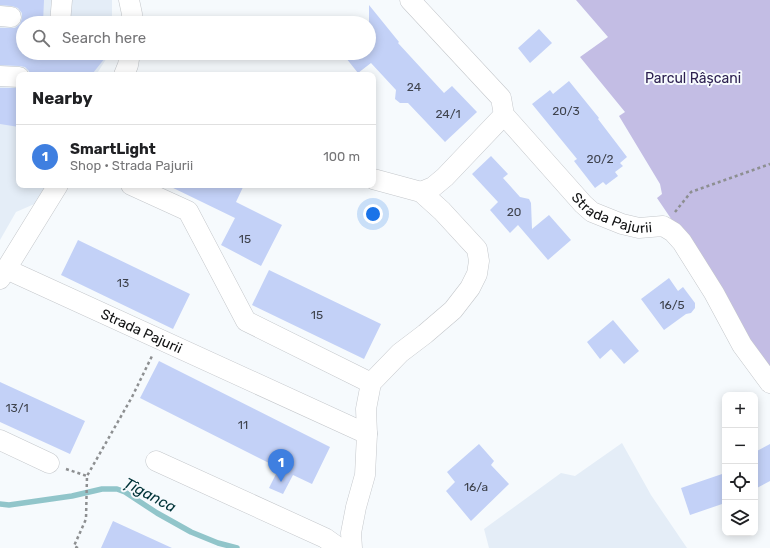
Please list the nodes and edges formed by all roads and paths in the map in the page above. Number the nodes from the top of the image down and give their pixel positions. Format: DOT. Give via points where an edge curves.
graph roads {
  1 [pos="62,0"];
  2 [pos="129,0"];
  3 [pos="410,0"];
  4 [pos="61,16"];
  5 [pos="132,16"];
  6 [pos="129,60"];
  7 [pos="125,72"];
  8 [pos="0,76"];
  9 [pos="16,77"];
  10 [pos="504,115"];
  11 [pos="770,164"];
  12 [pos="376,180"];
  13 [pos="56,188"];
  14 [pos="138,188"];
  15 [pos="421,192"];
  16 [pos="663,226"];
  17 [pos="3,274"];
  18 [pos="160,340"];
  19 [pos="371,383"];
  20 [pos="770,383"];
  21 [pos="367,434"];
  22 [pos="0,440"];
  23 [pos="156,461"];
  24 [pos="49,463"];
  25 [pos="78,548"];
  26 [pos="339,548"];
  27 [pos="352,548"];
  1 -- 4 [label="street"];
  2 -- 5 [label="street"];
  3 -- 10 [label="street, Strada Pajurii" via="501,98"];
  6 -- 7 [label="street"];
  8 -- 9 [label="street"];
  10 -- 15 [label="street" via="445,177 433,187"];
  10 -- 16 [label="street, Strada Pajurii" via="592,212 639,228"];
  11 -- 16 [label="path" via="690,192"];
  12 -- 15 [label="street"];
  13 -- 17 [label="street, Strada Pajurii"];
  14 -- 19 [label="street" via="188,211 246,321"];
  15 -- 19 [label="street" via="476,249 479,261 477,274 453,310 400,353"];
  16 -- 20 [label="street, Strada Pajurii" via="682,242 742,344"];
  17 -- 18 [label="street, Strada Pajurii"];
  18 -- 21 [label="street, Strada Pajurii"];
  18 -- 25 [label="path" via="132,397 86,476 86,519 74,546"];
  19 -- 21 [label="street" via="366,409"];
  21 -- 27 [label="street" via="365,474 351,533"];
  22 -- 24 [label="street"];
  23 -- 26 [label="street" via="325,538"];
}
